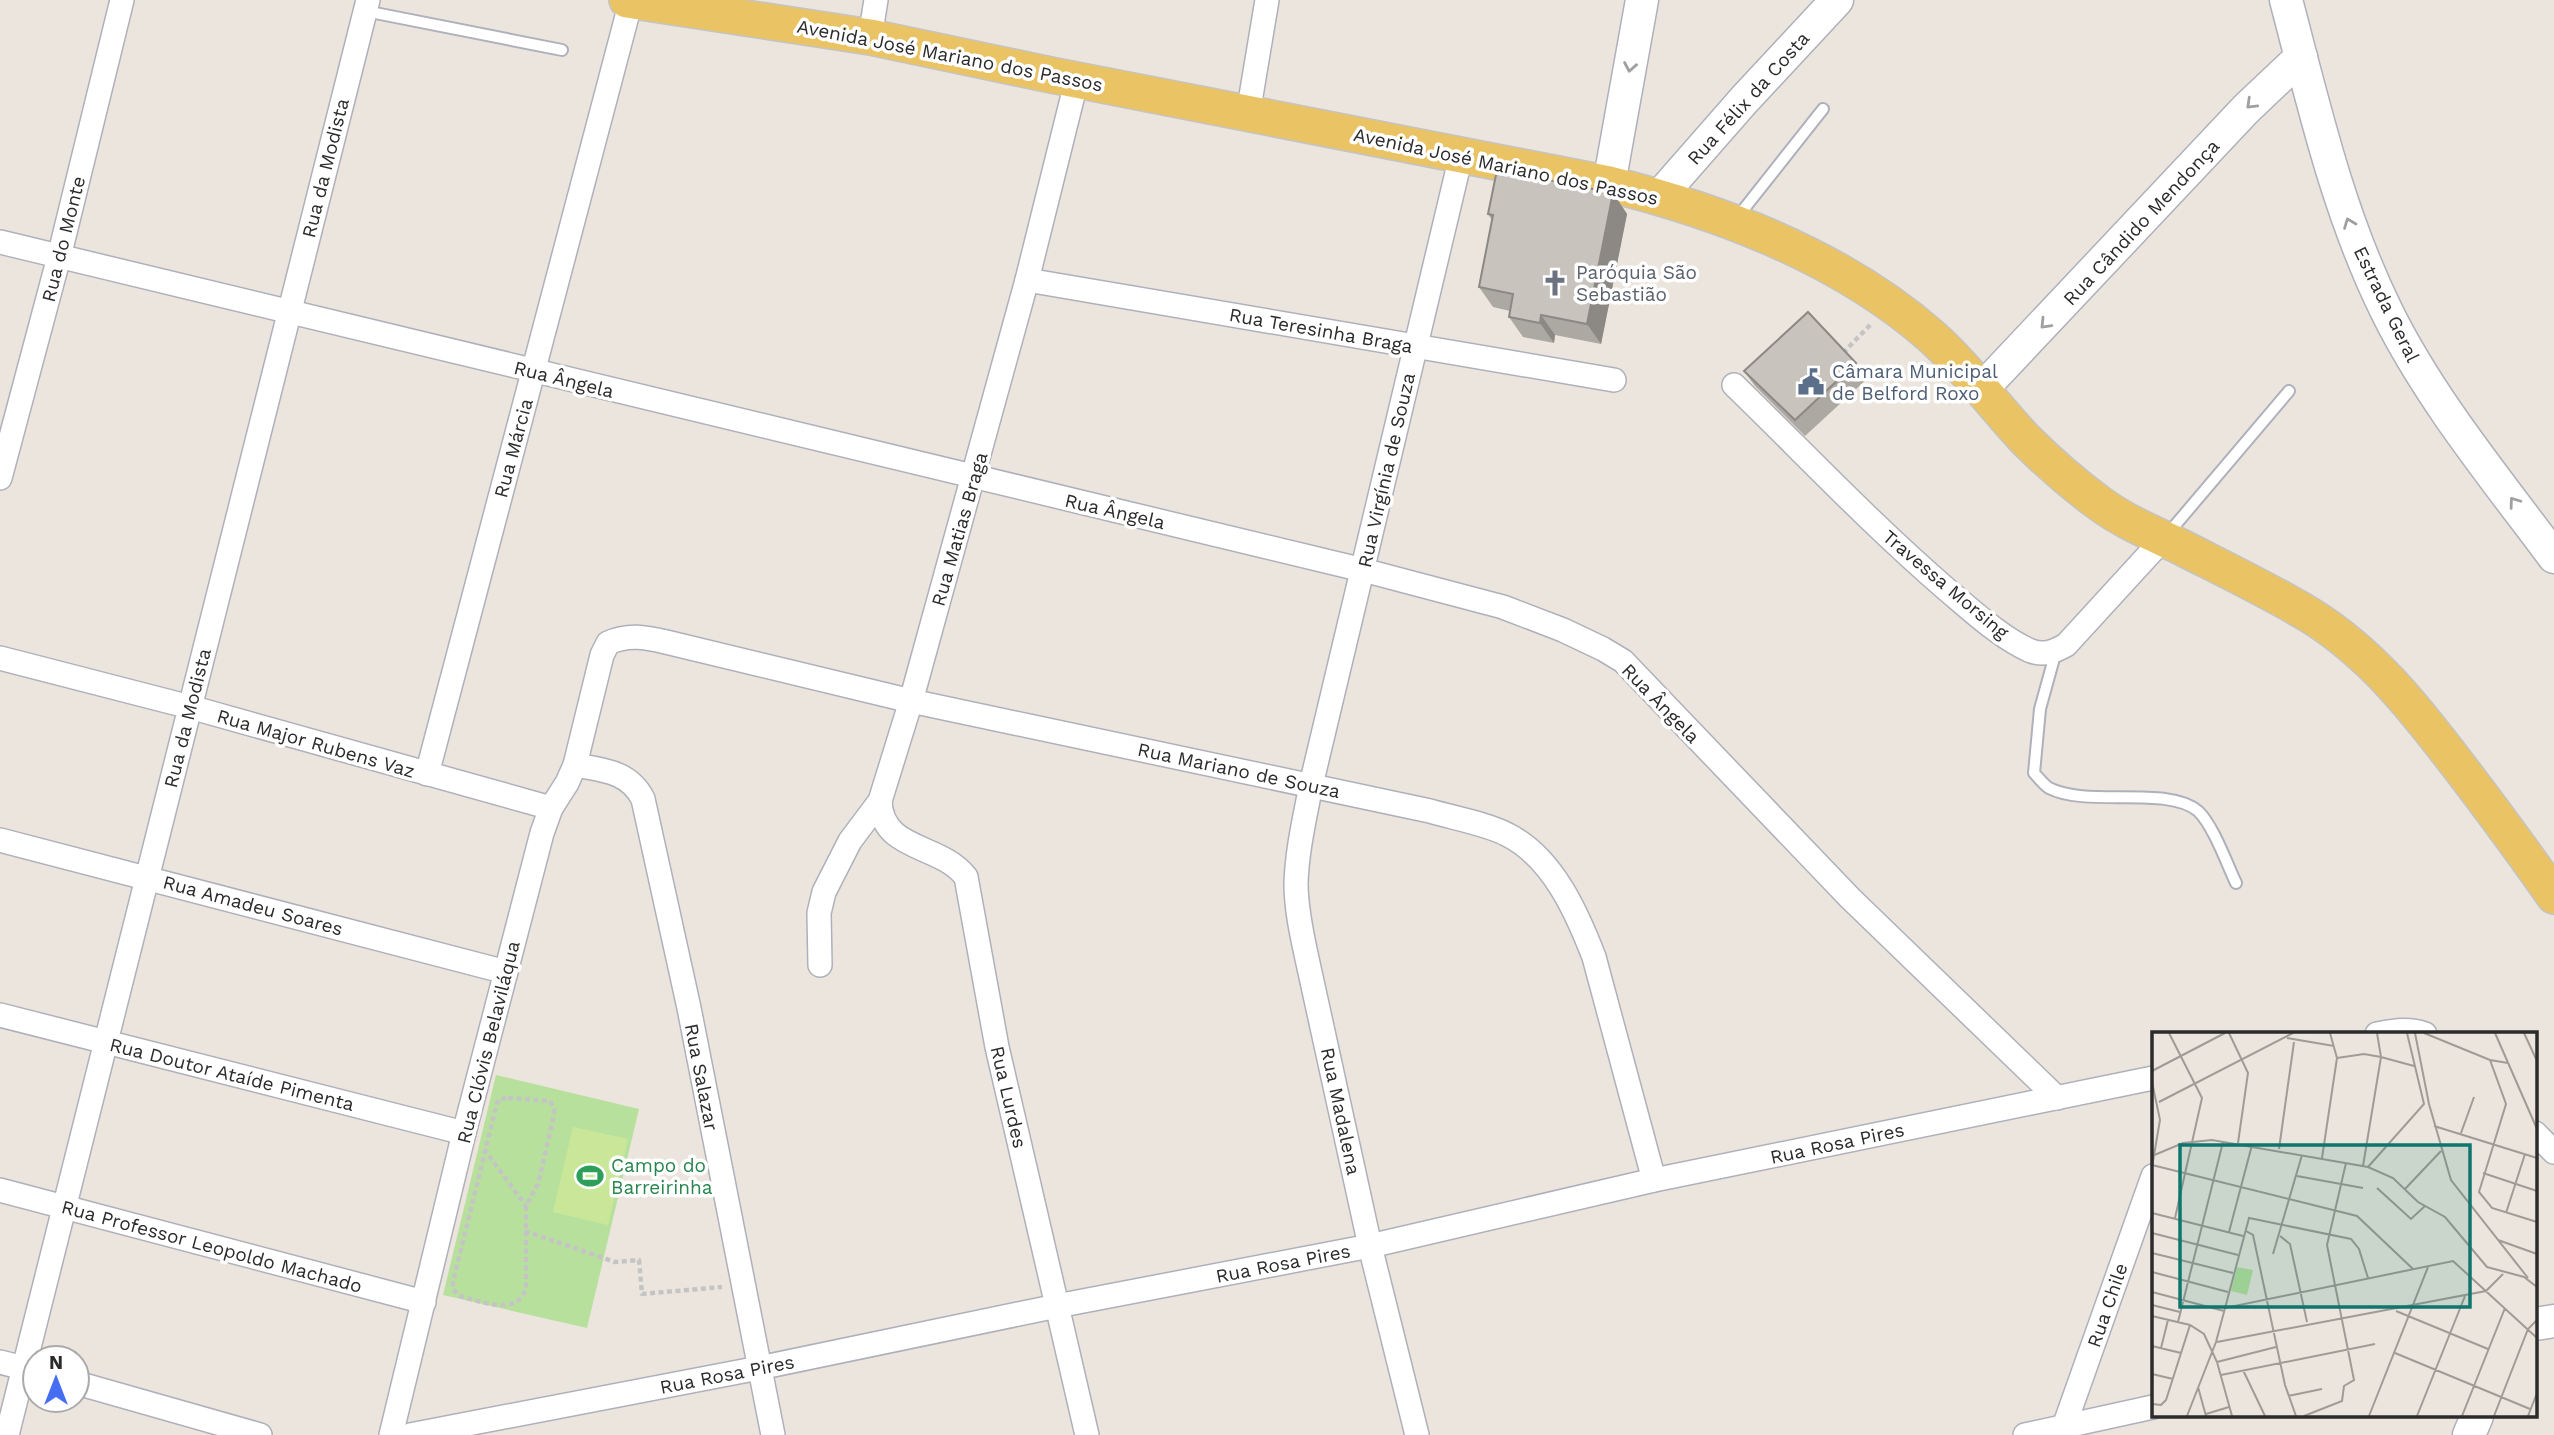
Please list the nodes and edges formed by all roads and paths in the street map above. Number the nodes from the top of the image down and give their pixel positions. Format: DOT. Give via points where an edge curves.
graph roads {
  1 [pos="122,0"];
  2 [pos="629,0"];
  3 [pos="876,0"];
  4 [pos="1267,0"];
  5 [pos="1643,0"];
  6 [pos="1837,0"];
  7 [pos="2286,0"];
  8 [pos="366,6"];
  9 [pos="870,37"];
  10 [pos="562,50"];
  11 [pos="2301,57"];
  12 [pos="1077,79"];
  13 [pos="1823,109"];
  14 [pos="1248,114"];
  15 [pos="1461,156"];
  16 [pos="1609,184"];
  17 [pos="1659,197"];
  18 [pos="1731,223"];
  19 [pos="0,242"];
  20 [pos="59,257"];
  21 [pos="1027,280"];
  22 [pos="289,312"];
  23 [pos="1877,317"];
  24 [pos="1416,347"];
  25 [pos="1843,353"];
  26 [pos="533,371"];
  27 [pos="1614,380"];
  28 [pos="1734,385"];
  29 [pos="1983,388"];
  30 [pos="2289,391"];
  31 [pos="973,477"];
  32 [pos="0,478"];
  33 [pos="2164,538"];
  34 [pos="2554,557"];
  35 [pos="1363,570"];
  36 [pos="2056,651"];
  37 [pos="602,655"];
  38 [pos="0,658"];
  39 [pos="911,701"];
  40 [pos="190,707"];
  41 [pos="575,765"];
  42 [pos="427,774"];
  43 [pos="1311,785"];
  44 [pos="880,801"];
  45 [pos="551,808"];
  46 [pos="0,840"];
  47 [pos="147,877"];
  48 [pos="2236,883"];
  49 [pos="2554,896"];
  50 [pos="820,965"];
  51 [pos="506,972"];
  52 [pos="0,1015"];
  53 [pos="2394,1032"];
  54 [pos="2418,1032"];
  55 [pos="106,1042"];
  56 [pos="2152,1078"];
  57 [pos="2057,1098"];
  58 [pos="464,1133"];
  59 [pos="2536,1134"];
  60 [pos="486,1150"];
  61 [pos="2554,1152"];
  62 [pos="2152,1179"];
  63 [pos="1654,1180"];
  64 [pos="0,1190"];
  65 [pos="526,1206"];
  66 [pos="64,1207"];
  67 [pos="526,1231"];
  68 [pos="1370,1246"];
  69 [pos="743,1285"];
  70 [pos="424,1303"];
  71 [pos="1057,1306"];
  72 [pos="2554,1321"];
  73 [pos="2536,1324"];
  74 [pos="34,1344"];
  75 [pos="0,1362"];
  76 [pos="21,1367"];
  77 [pos="759,1368"];
  78 [pos="91,1387"];
  79 [pos="21,1393"];
  80 [pos="2152,1408"];
  81 [pos="2476,1418"];
  82 [pos="2063,1431"];
  83 [pos="7,1435"];
  84 [pos="260,1435"];
  85 [pos="391,1435"];
  86 [pos="410,1435"];
  87 [pos="773,1435"];
  88 [pos="1087,1435"];
  89 [pos="1417,1435"];
  90 [pos="2025,1435"];
  91 [pos="2469,1435"];
  1 -- 20 [label="street, Rua do Monte"];
  2 -- 9 [label="main road, Avenida José Mariano dos Passos"];
  2 -- 26 [label="street, Rua Márcia"];
  3 -- 9 [label="street"];
  4 -- 14 [label="street"];
  5 -- 16 [label="street, one-way"];
  6 -- 17 [label="street, Rua Félix da Costa"];
  7 -- 11 [label="street, Estrada Geral"];
  8 -- 10 [label="lane"];
  8 -- 22 [label="street, Rua da Modista"];
  9 -- 12 [label="main road, Avenida José Mariano dos Passos"];
  11 -- 29 [label="street, Rua Cândido Mendonça, one-way" via="2246,109"];
  34 -- 11 [label="street, Estrada Geral, one-way" via="2416,365 2386,312 2344,211"];
  12 -- 14 [label="main road, Avenida José Mariano dos Passos"];
  12 -- 21 [label="street, Rua Matias Braga"];
  13 -- 18 [label="lane"];
  14 -- 15 [label="main road, Avenida José Mariano dos Passos"];
  15 -- 16 [label="main road, Avenida José Mariano dos Passos"];
  15 -- 24 [label="street, Rua Virgínia de Souza"];
  16 -- 17 [label="main road, Avenida José Mariano dos Passos"];
  17 -- 18 [label="main road, Avenida José Mariano dos Passos"];
  18 -- 29 [label="main road, Avenida José Mariano dos Passos" via="1875,293 1931,336"];
  19 -- 20 [label="street, Rua Ângela"];
  20 -- 22 [label="street, Rua Ângela"];
  20 -- 32 [label="street, Rua do Monte"];
  21 -- 24 [label="street, Rua Teresinha Braga"];
  21 -- 31 [label="street, Rua Matias Braga"];
  22 -- 26 [label="street, Rua Ângela"];
  22 -- 40 [label="street, Rua da Modista"];
  23 -- 25 [label="path"];
  24 -- 27 [label="street, Rua Teresinha Braga"];
  24 -- 35 [label="street, Rua Virgínia de Souza"];
  26 -- 31 [label="street, Rua Ângela"];
  26 -- 42 [label="street, Rua Márcia"];
  28 -- 36 [label="street, Travessa Morsing" via="1904,553 1965,605 2032,651"];
  29 -- 33 [label="main road, Avenida José Mariano dos Passos" via="2026,439 2077,485 2129,522"];
  30 -- 33 [label="lane"];
  31 -- 35 [label="street, Rua Ângela"];
  31 -- 39 [label="street, Rua Matias Braga"];
  33 -- 36 [label="street" via="2074,638"];
  33 -- 49 [label="main road, Avenida José Mariano dos Passos" via="2308,614 2380,670 2418,712"];
  35 -- 43 [label="street, Rua Virgínia de Souza"];
  35 -- 57 [label="street, Rua Ângela" via="1503,607 1563,630 1623,662 1850,898"];
  36 -- 48 [label="lane" via="2039,709 2034,773 2048,788 2080,796 2171,800 2197,811"];
  37 -- 39 [label="street, Rua Mariano de Souza" via="608,643 640,637"];
  37 -- 41 [label="street, Rua Clóvis Belaviláqua"];
  38 -- 40 [label="street, Rua Major Rubens Vaz"];
  39 -- 43 [label="street, Rua Mariano de Souza"];
  39 -- 44 [label="street, Rua Matias Braga"];
  40 -- 42 [label="street, Rua Major Rubens Vaz"];
  40 -- 47 [label="street, Rua da Modista"];
  41 -- 45 [label="street, Rua Clóvis Belaviláqua"];
  41 -- 69 [label="street, Rua Salazar" via="622,775 643,799"];
  42 -- 45 [label="street, Rua Major Rubens Vaz"];
  43 -- 63 [label="street, Rua Mariano de Souza" via="1489,829 1508,835 1534,854 1558,883 1594,957"];
  43 -- 68 [label="street, Rua Madalena" via="1297,863 1299,922"];
  44 -- 50 [label="street, Rua Matias Braga" via="850,841 824,892 819,913"];
  44 -- 71 [label="street, Rua Lurdes" via="886,826 901,839 957,866 965,877 997,1047"];
  45 -- 51 [label="street, Rua Clóvis Belaviláqua"];
  46 -- 47 [label="street, Rua Amadeu Soares"];
  47 -- 51 [label="street, Rua Amadeu Soares"];
  47 -- 55 [label="street, Rua da Modista"];
  51 -- 58 [label="street, Rua Clóvis Belaviláqua"];
  52 -- 55 [label="street, Rua Doutor Ataíde Pimenta"];
  53 -- 54 [label="street"];
  55 -- 58 [label="street, Rua Doutor Ataíde Pimenta"];
  55 -- 66 [label="street, Rua da Modista"];
  56 -- 57 [label="street, Rua Rosa Pires"];
  57 -- 63 [label="street, Rua Rosa Pires"];
  58 -- 70 [label="street, Rua Clóvis Belaviláqua"];
  59 -- 61 [label="street"];
  60 -- 65 [label="path"];
  60 -- 65 [label="path" via="499,1100 546,1100 552,1104 553,1123 538,1184"];
  60 -- 67 [label="path" via="453,1282 456,1293 500,1306 522,1298 527,1289"];
  62 -- 82 [label="street, Rua Chile"];
  63 -- 68 [label="street, Rua Rosa Pires"];
  64 -- 66 [label="street, Rua Professor Leopoldo Machado"];
  65 -- 67 [label="path"];
  66 -- 70 [label="street, Rua Professor Leopoldo Machado"];
  66 -- 74 [label="street, Rua da Modista"];
  67 -- 69 [label="path" via="614,1262 639,1259 642,1294"];
  68 -- 71 [label="street, Rua Rosa Pires"];
  68 -- 89 [label="street, Rua Madalena"];
  69 -- 77 [label="street, Rua Salazar"];
  70 -- 85 [label="street, Rua Clóvis Belaviláqua"];
  71 -- 77 [label="street, Rua Rosa Pires"];
  71 -- 88 [label="street, Rua Lurdes"];
  72 -- 73 [label="street"];
  75 -- 76 [label="street"];
  77 -- 86 [label="street, Rua Rosa Pires"];
  77 -- 87 [label="street, Rua Salazar"];
  78 -- 84 [label="street"];
  79 -- 83 [label="street, Rua da Modista"];
  80 -- 82 [label="street"];
  81 -- 91 [label="street"];
  82 -- 90 [label="street"];
}
